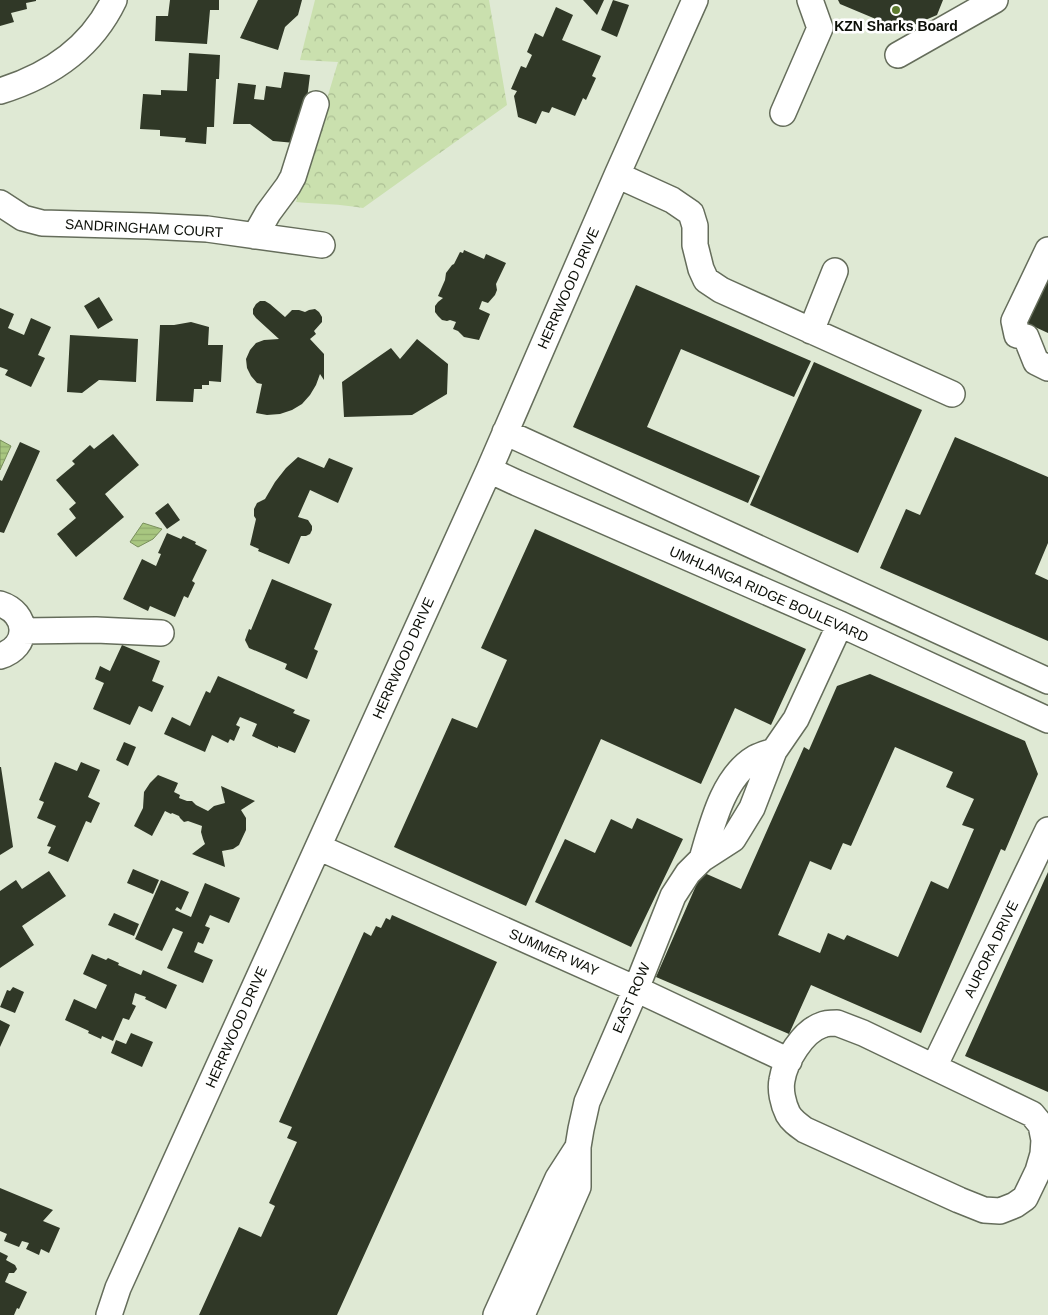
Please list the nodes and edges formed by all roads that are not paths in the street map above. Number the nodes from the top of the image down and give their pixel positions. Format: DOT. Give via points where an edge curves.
graph roads {
  1 [pos="114,0"];
  2 [pos="695,0"];
  3 [pos="810,0"];
  4 [pos="995,0"];
  5 [pos="898,55"];
  6 [pos="0,91"];
  7 [pos="316,104"];
  8 [pos="783,113"];
  9 [pos="617,175"];
  10 [pos="0,203"];
  11 [pos="255,236"];
  12 [pos="322,245"];
  13 [pos="1048,250"];
  14 [pos="835,271"];
  15 [pos="811,331"];
  16 [pos="1044,360"];
  17 [pos="952,394"];
  18 [pos="505,432"];
  19 [pos="489,470"];
  20 [pos="0,604"];
  21 [pos="840,624"];
  22 [pos="22,631"];
  23 [pos="161,633"];
  24 [pos="0,656"];
  25 [pos="1048,681"];
  26 [pos="1048,720"];
  27 [pos="1048,830"];
  28 [pos="318,847"];
  29 [pos="636,988"];
  30 [pos="789,1061"];
  31 [pos="934,1067"];
  32 [pos="578,1146"];
  33 [pos="1042,1177"];
  34 [pos="109,1315"];
  35 [pos="496,1315"];
  36 [pos="522,1315"];
  1 -- 6 [label="street" via="99,25 64,61 43,74"];
  2 -- 9 [label="street, HERRWOOD DRIVE"];
  3 -- 8 [label="street" via="820,28"];
  4 -- 5 [label="street"];
  7 -- 11 [label="street" via="293,177"];
  9 -- 15 [label="street" via="672,200 691,213 695,245 706,280"];
  9 -- 18 [label="street, HERRWOOD DRIVE"];
  10 -- 11 [label="street, SANDRINGHAM COURT" via="23,218 42,223 207,229"];
  11 -- 12 [label="street, SANDRINGHAM COURT"];
  13 -- 16 [label="street" via="1014,321 1016,336 1026,337"];
  14 -- 15 [label="street"];
  15 -- 17 [label="street"];
  18 -- 19 [label="street, HERRWOOD DRIVE"];
  18 -- 25 [label="street"];
  19 -- 21 [label="street, UMHLANGA RIDGE BOULEVARD"];
  19 -- 28 [label="street, HERRWOOD DRIVE"];
  20 -- 22 [label="street" via="17,614"];
  21 -- 26 [label="street, UMHLANGA RIDGE BOULEVARD"];
  21 -- 29 [label="street, EAST ROW" via="796,719 774,751 752,808 733,839 702,859 673,896"];
  22 -- 23 [label="street"];
  22 -- 24 [label="street" via="15,648"];
  27 -- 31 [label="street, AURORA DRIVE"];
  28 -- 29 [label="street, SUMMER WAY"];
  28 -- 34 [label="street, HERRWOOD DRIVE" via="118,1288"];
  29 -- 30 [label="street, SUMMER WAY"];
  29 -- 32 [label="street, EAST ROW" via="587,1102"];
  30 -- 31 [label="street" via="803,1037 823,1024 837,1023"];
  30 -- 33 [label="street" via="782,1079 784,1103 794,1122 813,1134 984,1210 1000,1211 1015,1205"];
  31 -- 33 [label="street" via="1032,1114 1040,1125 1044,1140"];
  32 -- 35 [label="street, EAST ROW" via="558,1178"];
  32 -- 36 [label="street, EAST ROW" via="578,1188"];
}
